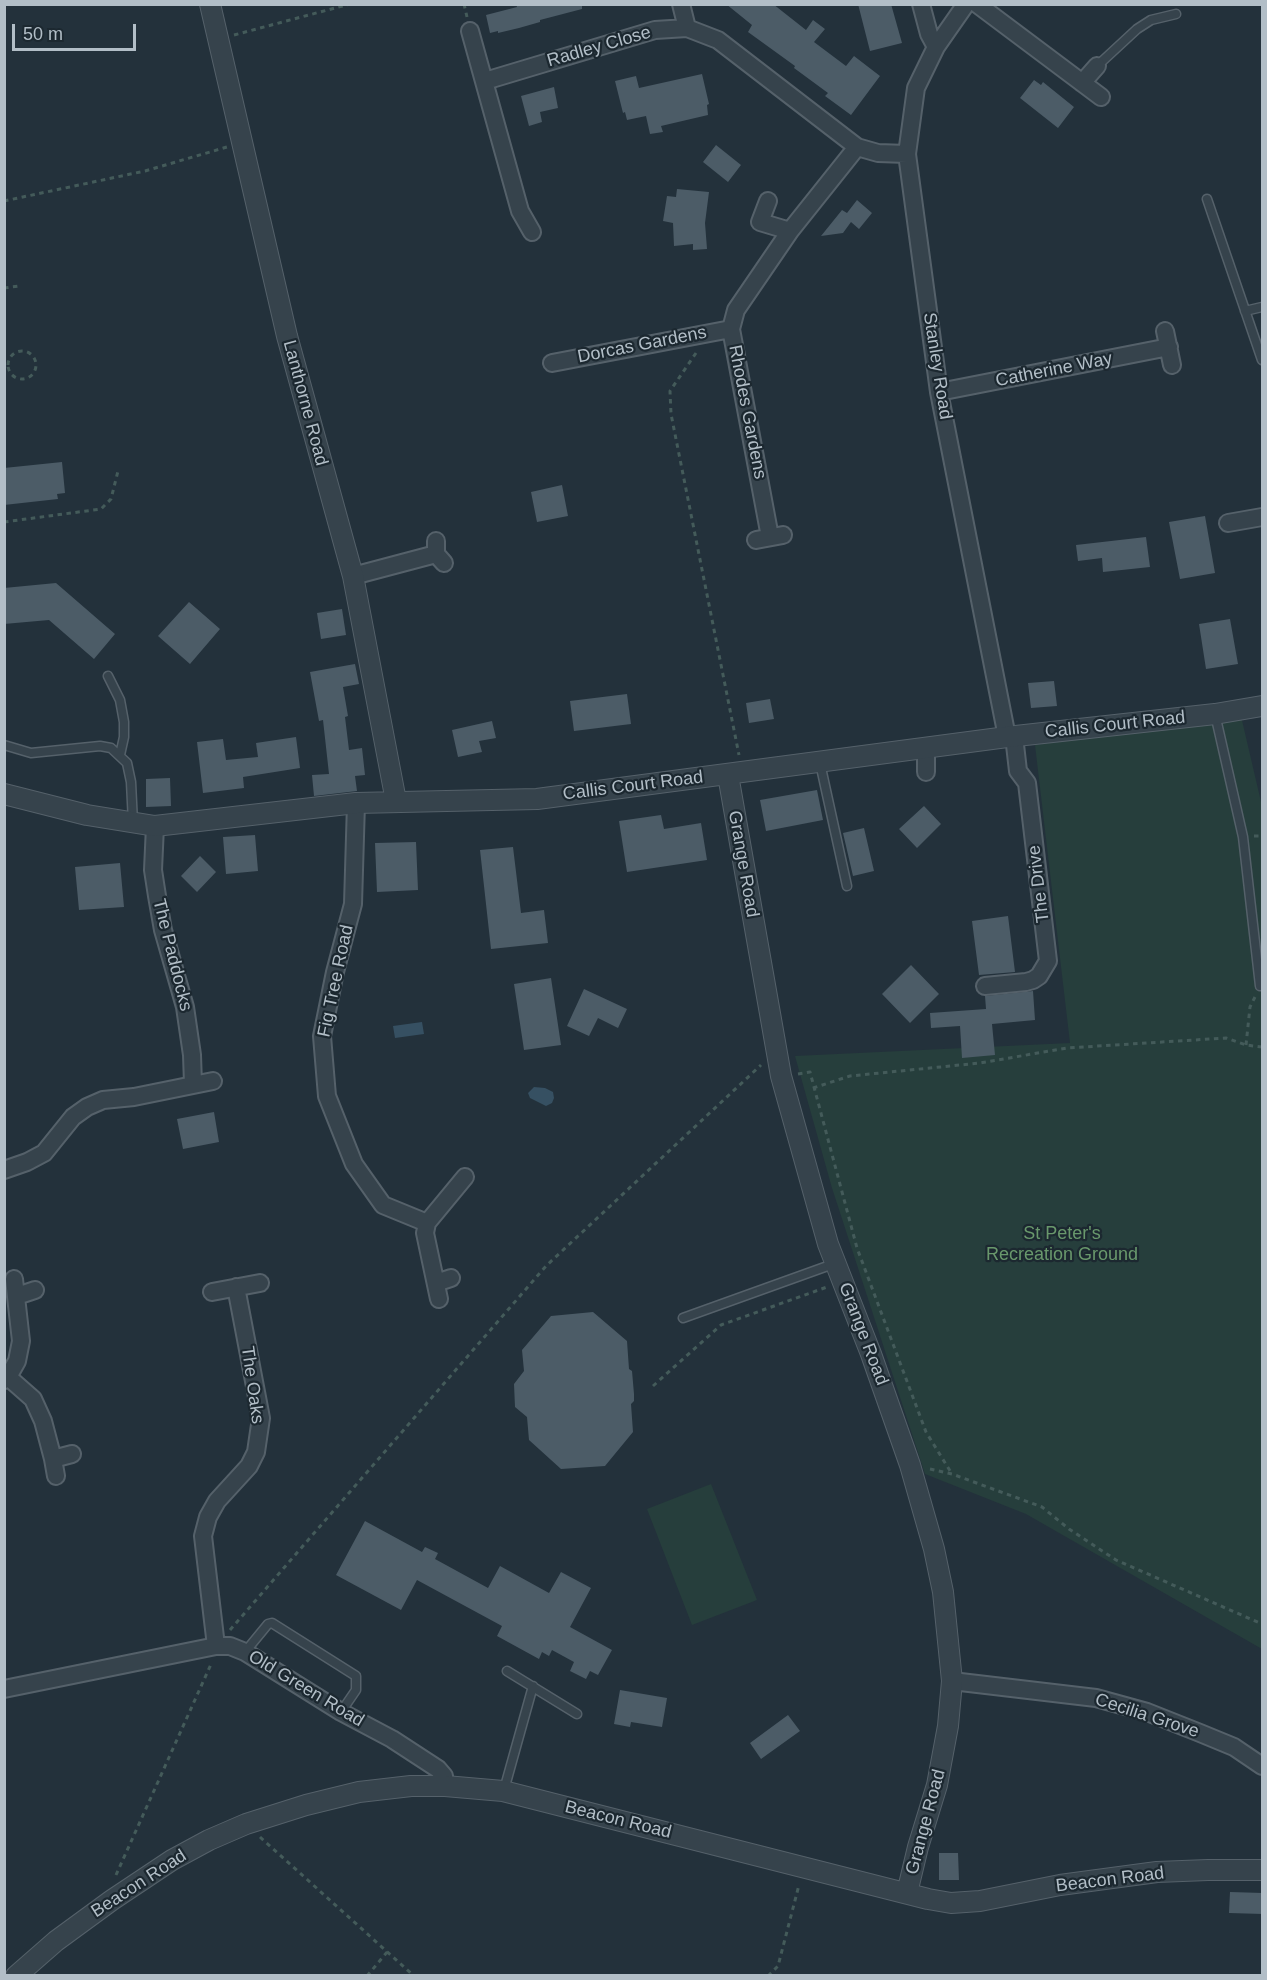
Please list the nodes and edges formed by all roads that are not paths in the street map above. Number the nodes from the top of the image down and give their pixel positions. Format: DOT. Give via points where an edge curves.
graph roads {
  1 [pos="210,4"];
  2 [pos="681,4"];
  3 [pos="921,4"];
  4 [pos="966,4"];
  5 [pos="977,4"];
  6 [pos="1176,14"];
  7 [pos="687,28"];
  8 [pos="470,31"];
  9 [pos="936,47"];
  10 [pos="1097,66"];
  11 [pos="485,81"];
  12 [pos="1082,83"];
  13 [pos="1101,97"];
  14 [pos="857,147"];
  15 [pos="907,153"];
  16 [pos="1208,199"];
  17 [pos="768,201"];
  18 [pos="790,231"];
  19 [pos="532,232"];
  20 [pos="1263,307"];
  21 [pos="1245,310"];
  22 [pos="731,329"];
  23 [pos="1263,360"];
  24 [pos="552,363"];
  25 [pos="1172,365"];
  26 [pos="939,392"];
  27 [pos="1263,518"];
  28 [pos="1228,523"];
  29 [pos="770,537"];
  30 [pos="439,552"];
  31 [pos="353,576"];
  32 [pos="108,675"];
  33 [pos="1263,706"];
  34 [pos="1215,714"];
  35 [pos="1011,737"];
  36 [pos="4,745"];
  37 [pos="926,748"];
  38 [pos="120,755"];
  39 [pos="820,763"];
  40 [pos="926,772"];
  41 [pos="735,774"];
  42 [pos="4,794"];
  43 [pos="396,801"];
  44 [pos="356,803"];
  45 [pos="133,823"];
  46 [pos="155,826"];
  47 [pos="847,886"];
  48 [pos="985,986"];
  49 [pos="1260,986"];
  50 [pos="213,1081"];
  51 [pos="193,1084"];
  52 [pos="4,1170"];
  53 [pos="464,1176"];
  54 [pos="427,1223"];
  55 [pos="836,1263"];
  56 [pos="14,1279"];
  57 [pos="260,1283"];
  58 [pos="236,1287"];
  59 [pos="442,1287"];
  60 [pos="35,1290"];
  61 [pos="212,1292"];
  62 [pos="17,1296"];
  63 [pos="683,1318"];
  64 [pos="6,1378"];
  65 [pos="72,1454"];
  66 [pos="53,1459"];
  67 [pos="56,1476"];
  68 [pos="218,1646"];
  69 [pos="245,1652"];
  70 [pos="507,1671"];
  71 [pos="952,1681"];
  72 [pos="533,1686"];
  73 [pos="4,1689"];
  74 [pos="340,1712"];
  75 [pos="577,1714"];
  76 [pos="1263,1766"];
  77 [pos="445,1786"];
  78 [pos="503,1791"];
  79 [pos="1263,1870"];
  80 [pos="908,1893"];
  81 [pos="16,1976"];
  1 -- 31 [label="street, Lanthorne Road" via="286,336"];
  2 -- 7 [label="street"];
  3 -- 9 [label="street"];
  4 -- 9 [label="street, Stanley Road"];
  5 -- 12 [label="street"];
  6 -- 10 [label="lane" via="1151,20 1137,29"];
  7 -- 11 [label="street, Radley Close" via="655,30"];
  7 -- 14 [label="street, Radley Close" via="718,40"];
  8 -- 11 [label="street"];
  9 -- 15 [label="street, Stanley Road" via="916,88"];
  10 -- 12 [label="street"];
  11 -- 19 [label="street" via="520,211"];
  12 -- 13 [label="street"];
  14 -- 15 [label="street" via="878,153"];
  14 -- 18 [label="street, Rhodes Gardens"];
  15 -- 26 [label="street, Stanley Road"];
  16 -- 21 [label="lane"];
  17 -- 18 [label="street" via="760,222"];
  18 -- 22 [label="street, Rhodes Gardens" via="736,310"];
  20 -- 21 [label="lane"];
  21 -- 23 [label="lane"];
  22 -- 24 [label="street, Dorcas Gardens"];
  22 -- 29 [label="street, Rhodes Gardens"];
  25 -- 26 [label="street, Catherine Way" via="1167,339"];
  26 -- 35 [label="street, Stanley Road"];
  27 -- 28 [label="street"];
  30 -- 31 [label="street"];
  31 -- 43 [label="street, Lanthorne Road"];
  32 -- 38 [label="lane" via="120,700 124,722"];
  33 -- 34 [label="street, Callis Court Road"];
  34 -- 35 [label="street, Callis Court Road"];
  34 -- 49 [label="lane" via="1243,837"];
  35 -- 37 [label="street, Callis Court Road"];
  35 -- 48 [label="street, The Drive" via="1018,771 1027,783 1048,961 1033,980"];
  36 -- 38 [label="lane" via="31,753 100,746"];
  37 -- 39 [label="street, Callis Court Road"];
  37 -- 40 [label="street"];
  38 -- 45 [label="lane" via="127,763 131,782"];
  39 -- 41 [label="street, Callis Court Road"];
  39 -- 47 [label="lane"];
  41 -- 43 [label="street, Callis Court Road" via="537,799"];
  41 -- 55 [label="street, Grange Road" via="776,1053"];
  42 -- 45 [label="street, Callis Court Road"];
  43 -- 44 [label="street, Callis Court Road"];
  44 -- 46 [label="street, Callis Court Road"];
  44 -- 54 [label="street, Fig Tree Road" via="353,904 322,1036 327,1096 354,1164 383,1205"];
  45 -- 46 [label="street, Callis Court Road"];
  46 -- 51 [label="street, The Paddocks" via="153,870 163,930 185,1007"];
  50 -- 51 [label="street"];
  51 -- 52 [label="street" via="103,1100 87,1107 73,1117 44,1153"];
  53 -- 54 [label="street"];
  54 -- 59 [label="street" via="425,1233"];
  55 -- 63 [label="lane"];
  55 -- 71 [label="street, Grange Road" via="910,1465 931,1539 943,1592"];
  56 -- 62 [label="street"];
  57 -- 58 [label="street"];
  58 -- 61 [label="street"];
  58 -- 68 [label="street, The Oaks" via="261,1418 259,1439 249,1466 217,1501 203,1536"];
  60 -- 62 [label="street"];
  62 -- 64 [label="street" via="21,1341 17,1361"];
  64 -- 66 [label="street" via="33,1399"];
  65 -- 66 [label="street"];
  66 -- 67 [label="street"];
  68 -- 69 [label="street, Old Green Road"];
  68 -- 73 [label="street, Old Green Road"];
  69 -- 74 [label="street, Old Green Road"];
  69 -- 74 [label="lane" via="272,1623 356,1676 356,1690"];
  70 -- 72 [label="lane"];
  71 -- 76 [label="street, Cecilia Grove" via="1096,1698 1200,1733 1234,1747"];
  71 -- 80 [label="street, Grange Road" via="937,1785"];
  72 -- 75 [label="lane"];
  72 -- 78 [label="lane"];
  74 -- 77 [label="street, Old Green Road" via="438,1769"];
  77 -- 78 [label="street, Beacon Road"];
  77 -- 81 [label="street, Beacon Road" via="359,1792 246,1824 172,1860 56,1941"];
  78 -- 80 [label="street, Beacon Road"];
  79 -- 80 [label="street, Beacon Road" via="1157,1872 951,1903"];
}
